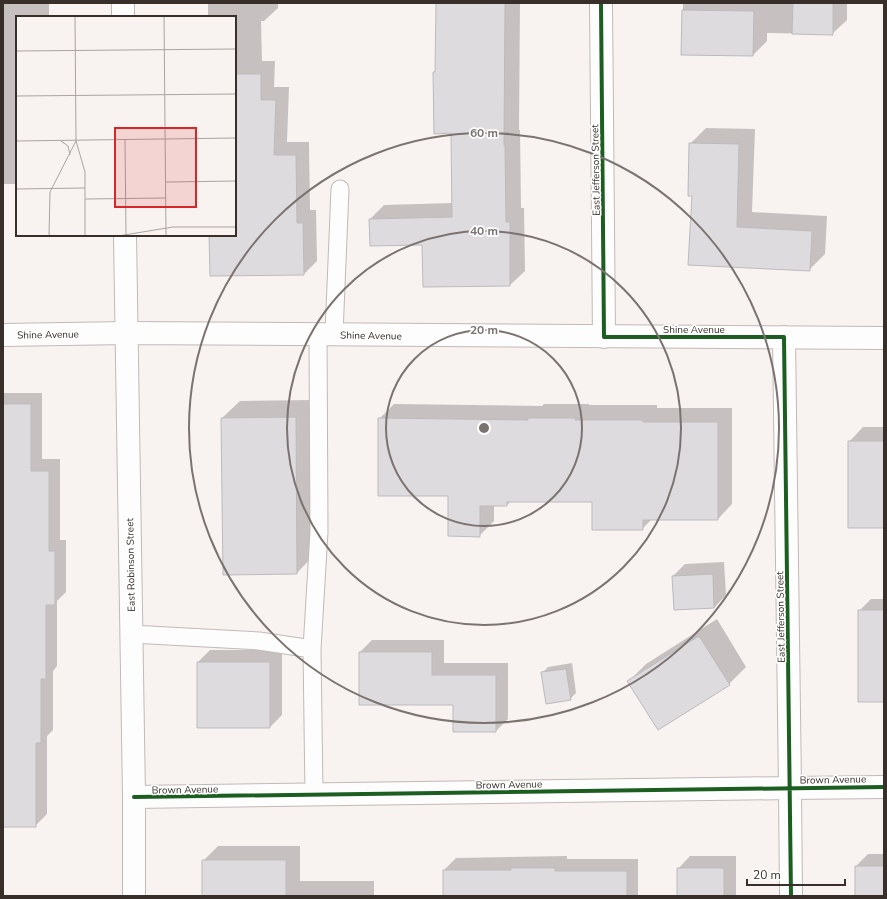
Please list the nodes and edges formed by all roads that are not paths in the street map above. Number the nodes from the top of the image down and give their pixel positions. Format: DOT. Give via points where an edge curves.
graph roads {
  1 [pos="123,3"];
  2 [pos="601,3"];
  3 [pos="123,16"];
  4 [pos="340,189"];
  5 [pos="126,236"];
  6 [pos="126,333"];
  7 [pos="326,334"];
  8 [pos="3,335"];
  9 [pos="604,337"];
  10 [pos="784,337"];
  11 [pos="884,338"];
  12 [pos="131,634"];
  13 [pos="312,649"];
  14 [pos="884,787"];
  15 [pos="790,788"];
  16 [pos="314,794"];
  17 [pos="134,797"];
  18 [pos="134,896"];
  19 [pos="792,896"];
  1 -- 3 [label="street"];
  2 -- 9 [label="street, East Jefferson Street"];
  4 -- 7 [label="lane"];
  5 -- 6 [label="street, East Robinson Street"];
  6 -- 7 [label="street, Shine Avenue"];
  6 -- 8 [label="street, Shine Avenue"];
  6 -- 12 [label="street, East Robinson Street"];
  7 -- 9 [label="street, Shine Avenue"];
  7 -- 13 [label="lane"];
  9 -- 10 [label="street, Shine Avenue"];
  10 -- 11 [label="street, Shine Avenue"];
  10 -- 15 [label="street, East Jefferson Street"];
  12 -- 13 [label="lane" via="259,641"];
  12 -- 17 [label="street, East Robinson Street"];
  13 -- 16 [label="lane"];
  14 -- 15 [label="street, Brown Avenue"];
  15 -- 16 [label="street, Brown Avenue"];
  15 -- 19 [label="street, East Jefferson Street"];
  16 -- 17 [label="street, Brown Avenue"];
  17 -- 18 [label="street, East Robinson Street"];
}
